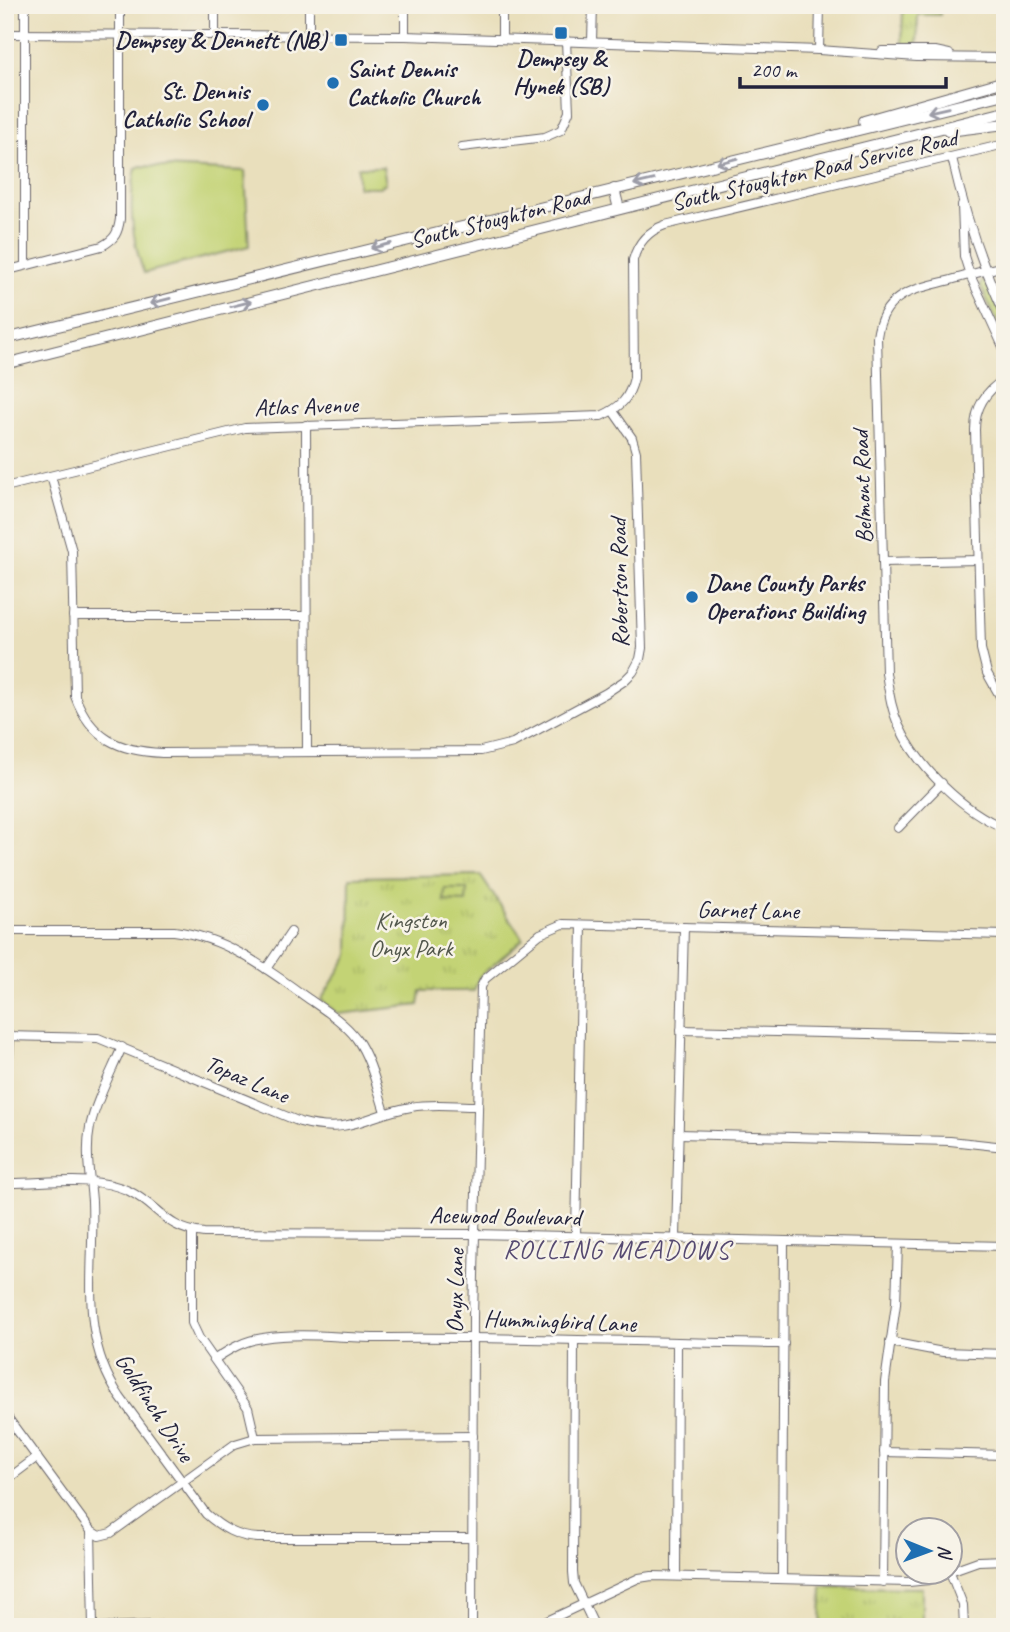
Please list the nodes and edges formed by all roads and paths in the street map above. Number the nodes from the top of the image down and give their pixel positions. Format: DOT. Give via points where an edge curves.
graph roads {
  1 [pos="25,5"];
  2 [pos="120,5"];
  3 [pos="215,5"];
  4 [pos="309,5"];
  5 [pos="405,5"];
  6 [pos="502,5"];
  7 [pos="593,5"];
  8 [pos="821,5"];
  9 [pos="5,34"];
  10 [pos="25,34"];
  11 [pos="120,34"];
  12 [pos="215,35"];
  13 [pos="309,35"];
  14 [pos="405,36"];
  15 [pos="502,38"];
  16 [pos="566,40"];
  17 [pos="592,41"];
  18 [pos="819,50"];
  19 [pos="1005,58"];
  20 [pos="1005,81"];
  21 [pos="1005,94"];
  22 [pos="1005,112"];
  23 [pos="1005,124"];
  24 [pos="920,134"];
  25 [pos="1005,144"];
  26 [pos="463,147"];
  27 [pos="781,147"];
  28 [pos="952,158"];
  29 [pos="614,189"];
  30 [pos="962,198"];
  31 [pos="619,209"];
  32 [pos="25,265"];
  33 [pos="1005,266"];
  34 [pos="5,271"];
  35 [pos="985,271"];
  36 [pos="970,275"];
  37 [pos="1005,314"];
  38 [pos="5,339"];
  39 [pos="1005,351"];
  40 [pos="5,366"];
  41 [pos="1005,379"];
  42 [pos="613,411"];
  43 [pos="306,425"];
  44 [pos="51,476"];
  45 [pos="5,487"];
  46 [pos="978,560"];
  47 [pos="883,562"];
  48 [pos="306,616"];
  49 [pos="73,617"];
  50 [pos="1005,705"];
  51 [pos="307,752"];
  52 [pos="942,783"];
  53 [pos="898,828"];
  54 [pos="1005,828"];
  55 [pos="582,925"];
  56 [pos="684,927"];
  57 [pos="5,931"];
  58 [pos="291,932"];
  59 [pos="1005,934"];
  60 [pos="502,964"];
  61 [pos="266,969"];
  62 [pos="681,1030"];
  63 [pos="8,1036"];
  64 [pos="1005,1037"];
  65 [pos="122,1047"];
  66 [pos="5,1061"];
  67 [pos="476,1106"];
  68 [pos="385,1112"];
  69 [pos="679,1134"];
  70 [pos="1005,1147"];
  71 [pos="5,1176"];
  72 [pos="89,1182"];
  73 [pos="5,1183"];
  74 [pos="18,1183"];
  75 [pos="192,1232"];
  76 [pos="475,1234"];
  77 [pos="576,1236"];
  78 [pos="676,1237"];
  79 [pos="784,1241"];
  80 [pos="898,1244"];
  81 [pos="1005,1246"];
  82 [pos="473,1337"];
  83 [pos="574,1341"];
  84 [pos="890,1342"];
  85 [pos="677,1344"];
  86 [pos="783,1344"];
  87 [pos="1005,1354"];
  88 [pos="215,1359"];
  89 [pos="5,1414"];
  90 [pos="473,1436"];
  91 [pos="255,1438"];
  92 [pos="884,1452"];
  93 [pos="1005,1455"];
  94 [pos="37,1457"];
  95 [pos="5,1481"];
  96 [pos="181,1482"];
  97 [pos="91,1531"];
  98 [pos="472,1538"];
  99 [pos="1005,1560"];
  100 [pos="964,1566"];
  101 [pos="676,1575"];
  102 [pos="782,1578"];
  103 [pos="883,1582"];
  104 [pos="894,1582"];
  105 [pos="956,1586"];
  106 [pos="584,1602"];
  107 [pos="93,1627"];
  108 [pos="100,1627"];
  109 [pos="198,1627"];
  110 [pos="472,1627"];
  111 [pos="534,1627"];
  112 [pos="594,1627"];
  113 [pos="964,1627"];
  1 -- 10 [label="street"];
  2 -- 11 [label="street"];
  3 -- 12 [label="street"];
  4 -- 13 [label="street"];
  5 -- 14 [label="street"];
  6 -- 15 [label="street"];
  7 -- 17 [label="street"];
  8 -- 18 [label="street"];
  9 -- 10 [label="street"];
  10 -- 11 [label="street"];
  10 -- 32 [label="street"];
  11 -- 12 [label="street"];
  11 -- 32 [label="street" via="118,232 102,246"];
  12 -- 13 [label="street"];
  13 -- 14 [label="street"];
  14 -- 15 [label="street"];
  15 -- 16 [label="street"];
  16 -- 17 [label="street"];
  16 -- 26 [label="street" via="569,112 561,130 545,137"];
  17 -- 18 [label="street"];
  18 -- 19 [label="street" via="935,51"];
  20 -- 27 [label="main road"];
  21 -- 27 [label="main road, South Stoughton Road, one-way"];
  22 -- 24 [label="main road, South Stoughton Road"];
  23 -- 24 [label="main road"];
  24 -- 31 [label="main road, South Stoughton Road"];
  25 -- 28 [label="street, South Stoughton Road Service Road"];
  27 -- 29 [label="main road, South Stoughton Road, one-way"];
  28 -- 30 [label="street"];
  28 -- 42 [label="street, South Stoughton Road Service Road" via="665,225 648,233 633,260 631,394"];
  29 -- 31 [label="main road"];
  29 -- 38 [label="main road, South Stoughton Road, one-way"];
  30 -- 35 [label="street"];
  30 -- 36 [label="street" via="963,249"];
  40 -- 31 [label="main road, South Stoughton Road, one-way"];
  32 -- 34 [label="street"];
  33 -- 35 [label="street, Belmont Road"];
  35 -- 36 [label="street, Belmont Road"];
  35 -- 37 [label="street"];
  36 -- 39 [label="street"];
  36 -- 47 [label="street, Belmont Road" via="906,292 880,322"];
  41 -- 46 [label="street" via="987,392 976,416"];
  42 -- 43 [label="street, Atlas Avenue" via="590,417"];
  42 -- 51 [label="street, Robertson Road" via="636,452 642,648 627,679 513,743 494,749"];
  43 -- 44 [label="street, Atlas Avenue" via="241,428"];
  43 -- 48 [label="street"];
  44 -- 45 [label="street, Atlas Avenue"];
  44 -- 49 [label="street, Robertson Road" via="72,551"];
  46 -- 47 [label="street"];
  46 -- 50 [label="street" via="981,649 993,688"];
  47 -- 52 [label="street, Belmont Road" via="891,704 911,748"];
  48 -- 49 [label="street"];
  48 -- 51 [label="street"];
  49 -- 51 [label="street, Robertson Road" via="75,696 92,726 116,745 138,752"];
  52 -- 53 [label="street"];
  52 -- 54 [label="street, Belmont Road" via="962,802"];
  55 -- 56 [label="street, Garnet Lane"];
  55 -- 60 [label="street, Garnet Lane" via="550,928"];
  55 -- 77 [label="street"];
  56 -- 59 [label="street, Garnet Lane"];
  56 -- 62 [label="street"];
  57 -- 61 [label="street" via="182,932 230,947"];
  58 -- 61 [label="street"];
  60 -- 67 [label="street, Onyx Lane" via="481,987"];
  61 -- 68 [label="street" via="356,1039"];
  62 -- 64 [label="street"];
  62 -- 69 [label="street"];
  63 -- 65 [label="street, Topaz Lane" via="89,1036"];
  63 -- 66 [label="street" via="9,1058"];
  65 -- 68 [label="street, Topaz Lane" via="315,1126 352,1126"];
  65 -- 72 [label="street, Goldfinch Drive" via="92,1120"];
  67 -- 68 [label="street, Topaz Lane" via="426,1105"];
  67 -- 76 [label="street, Onyx Lane"];
  69 -- 70 [label="street" via="950,1141"];
  69 -- 78 [label="street"];
  71 -- 74 [label="street, Acewood Boulevard"];
  72 -- 74 [label="street, Acewood Boulevard"];
  72 -- 75 [label="street, Acewood Boulevard" via="131,1192 174,1225"];
  72 -- 96 [label="street, Goldfinch Drive" via="92,1318 99,1358 108,1379"];
  73 -- 74 [label="street, Acewood Boulevard"];
  75 -- 76 [label="street, Acewood Boulevard"];
  75 -- 88 [label="street" via="192,1323"];
  76 -- 77 [label="street, Acewood Boulevard"];
  76 -- 82 [label="street, Onyx Lane"];
  77 -- 78 [label="street, Acewood Boulevard"];
  78 -- 79 [label="street, Acewood Boulevard"];
  79 -- 80 [label="street, Acewood Boulevard"];
  79 -- 86 [label="street"];
  80 -- 81 [label="street, Acewood Boulevard"];
  80 -- 84 [label="street"];
  82 -- 83 [label="street, Hummingbird Lane"];
  82 -- 88 [label="street, Hummingbird Lane" via="265,1338 232,1348"];
  82 -- 90 [label="street, Onyx Lane"];
  83 -- 85 [label="street, Hummingbird Lane"];
  83 -- 106 [label="street" via="573,1572"];
  84 -- 87 [label="street" via="943,1352"];
  84 -- 92 [label="street"];
  85 -- 86 [label="street, Hummingbird Lane"];
  85 -- 101 [label="street"];
  86 -- 102 [label="street"];
  88 -- 91 [label="street" via="248,1408"];
  89 -- 94 [label="street"];
  90 -- 91 [label="street"];
  90 -- 98 [label="street, Onyx Lane"];
  91 -- 96 [label="street" via="235,1444"];
  92 -- 93 [label="street"];
  92 -- 103 [label="street"];
  94 -- 95 [label="street"];
  94 -- 97 [label="street"];
  96 -- 97 [label="street" via="111,1533 100,1536"];
  96 -- 98 [label="street, Goldfinch Drive" via="206,1514 246,1538"];
  97 -- 107 [label="street"];
  98 -- 110 [label="street, Onyx Lane"];
  99 -- 100 [label="street"];
  101 -- 102 [label="street"];
  101 -- 106 [label="street" via="639,1578"];
  102 -- 103 [label="street"];
  103 -- 104 [label="street"];
  105 -- 113 [label="street"];
  106 -- 111 [label="street"];
  106 -- 112 [label="street"];
  108 -- 109 [label="street"];
}
